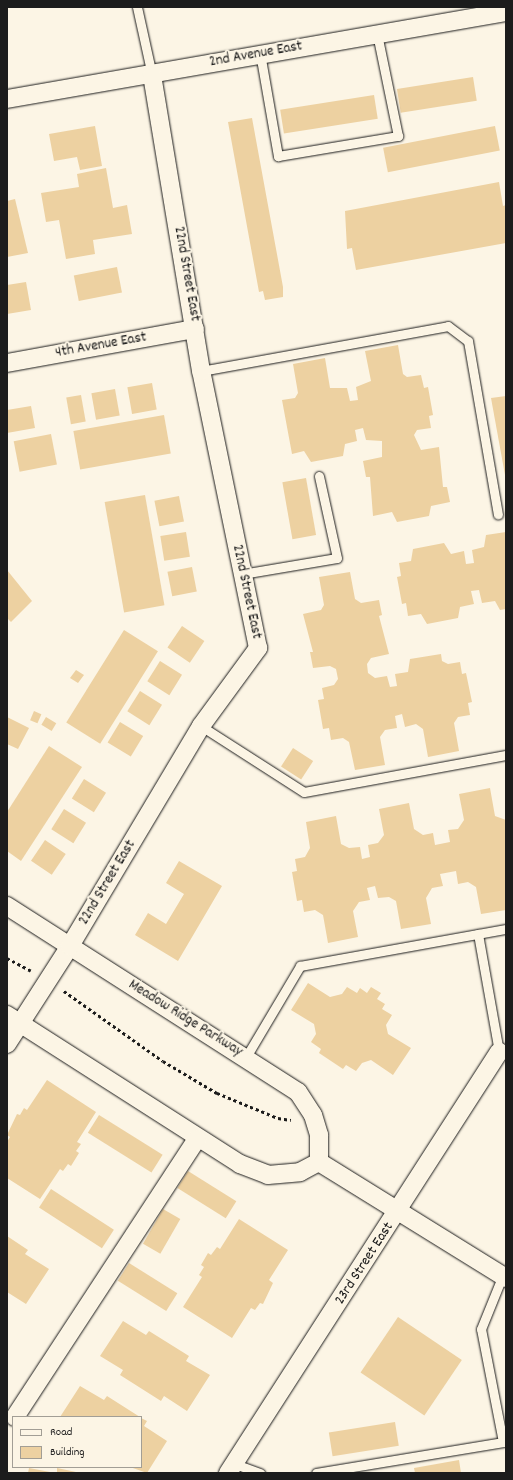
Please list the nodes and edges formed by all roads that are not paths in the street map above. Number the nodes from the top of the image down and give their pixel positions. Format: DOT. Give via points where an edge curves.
graph roads {
  1 [pos="137,7"];
  2 [pos="506,12"];
  3 [pos="377,34"];
  4 [pos="260,54"];
  5 [pos="152,75"];
  6 [pos="7,99"];
  7 [pos="195,329"];
  8 [pos="7,363"];
  9 [pos="201,371"];
  10 [pos="319,476"];
  11 [pos="498,514"];
  12 [pos="242,574"];
  13 [pos="201,726"];
  14 [pos="506,755"];
  15 [pos="7,906"];
  16 [pos="506,929"];
  17 [pos="478,934"];
  18 [pos="70,946"];
  19 [pos="14,1019"];
  20 [pos="7,1044"];
  21 [pos="498,1052"];
  22 [pos="246,1057"];
  23 [pos="197,1139"];
  24 [pos="319,1162"];
  25 [pos="398,1213"];
  26 [pos="504,1278"];
  27 [pos="16,1416"];
  28 [pos="232,1468"];
  29 [pos="260,1473"];
  30 [pos="316,1473"];
  1 -- 5 [label="lane"];
  2 -- 3 [label="street, 2nd Avenue East"];
  3 -- 4 [label="street, 2nd Avenue East"];
  3 -- 4 [label="lane" via="398,136 278,156"];
  4 -- 5 [label="street, 2nd Avenue East"];
  5 -- 6 [label="street, 2nd Avenue East"];
  5 -- 7 [label="street, 22nd Street East"];
  7 -- 8 [label="street, 4th Avenue East"];
  7 -- 9 [label="street, 22nd Street East"];
  9 -- 11 [label="lane" via="448,326 468,341"];
  9 -- 12 [label="street, 22nd Street East"];
  10 -- 12 [label="lane" via="337,558"];
  12 -- 13 [label="street, 22nd Street East" via="258,648"];
  13 -- 14 [label="lane" via="304,792"];
  13 -- 18 [label="street, 22nd Street East"];
  15 -- 18 [label="street, Meadow Ridge Parkway"];
  16 -- 17 [label="lane"];
  17 -- 21 [label="lane"];
  17 -- 22 [label="lane" via="300,966"];
  18 -- 19 [label="street, 22nd Street East" via="46,981"];
  18 -- 22 [label="street, Meadow Ridge Parkway"];
  19 -- 20 [label="street, 22nd Street East"];
  19 -- 23 [label="street"];
  21 -- 25 [label="street, 23rd Street East"];
  22 -- 24 [label="street, Meadow Ridge Parkway" via="298,1092 320,1135"];
  23 -- 24 [label="street" via="240,1164 268,1175 300,1172"];
  23 -- 27 [label="street"];
  24 -- 25 [label="street"];
  25 -- 26 [label="street"];
  25 -- 28 [label="street, 23rd Street East"];
  26 -- 30 [label="lane" via="481,1329 503,1442"];
  28 -- 29 [label="lane"];
}
